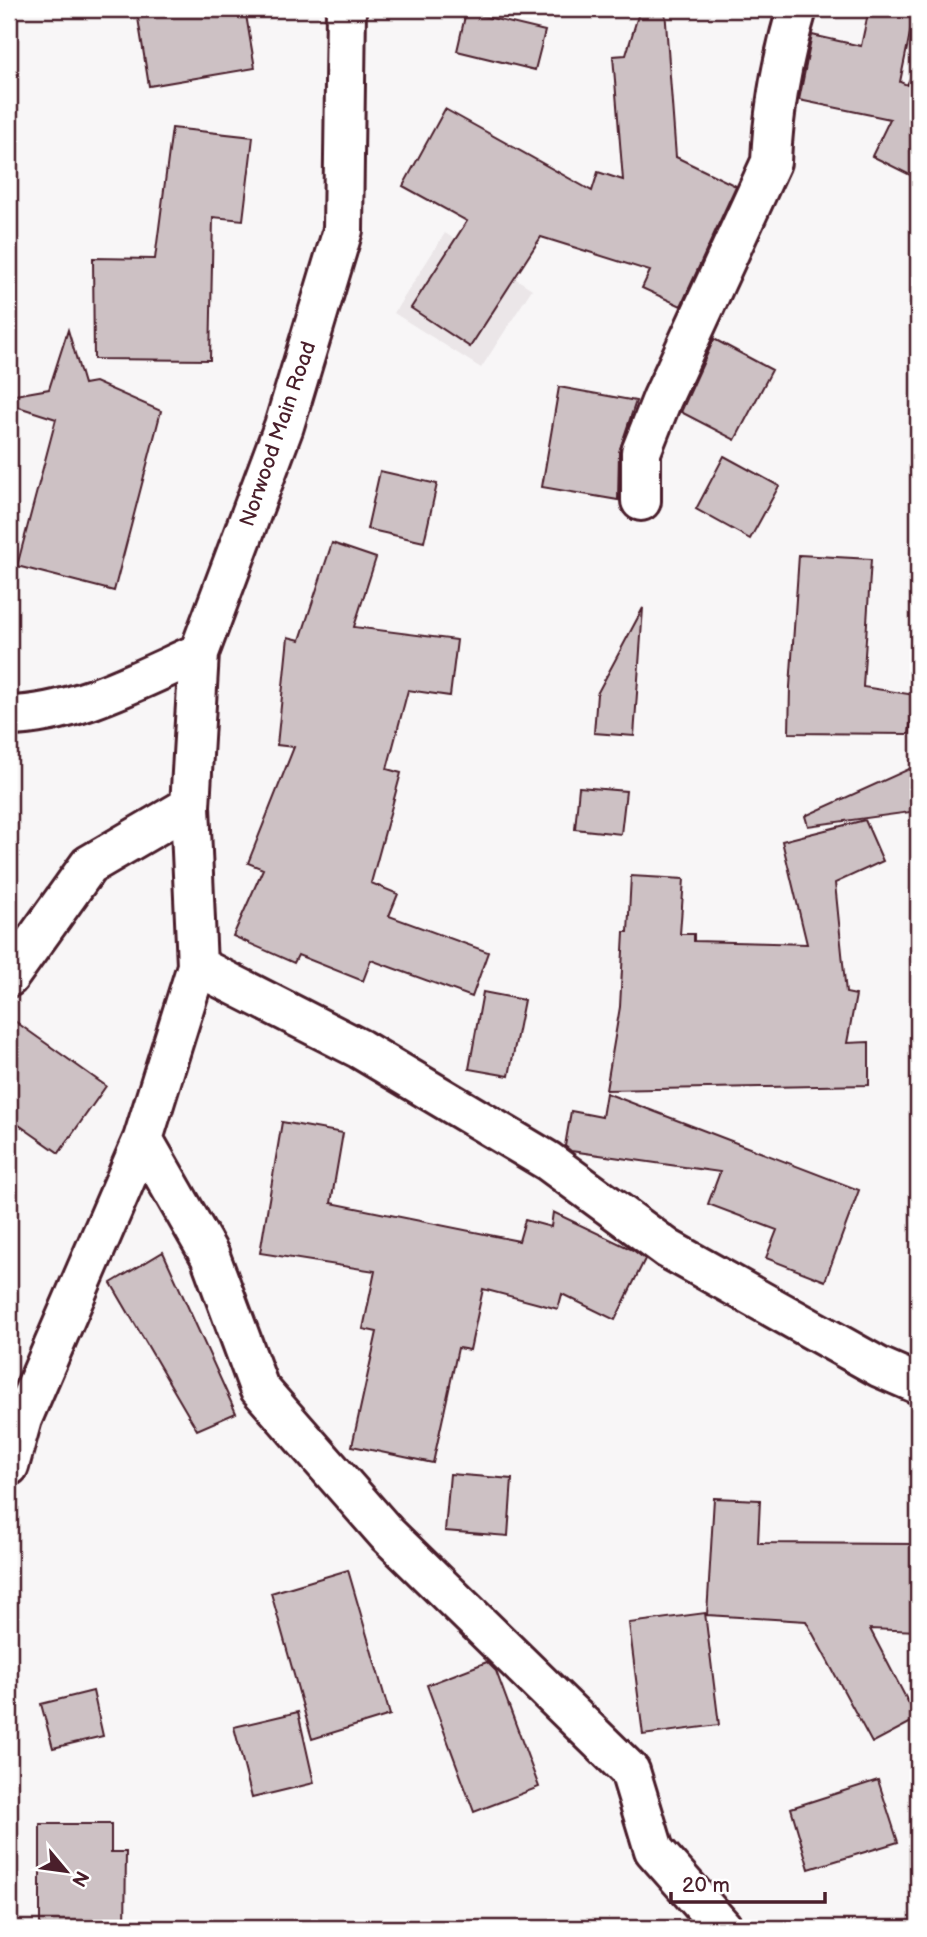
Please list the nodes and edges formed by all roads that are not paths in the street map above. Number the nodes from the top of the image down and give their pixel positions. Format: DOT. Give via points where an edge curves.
graph roads {
  1 [pos="346,9"];
  2 [pos="797,9"];
  3 [pos="641,501"];
  4 [pos="199,653"];
  5 [pos="9,716"];
  6 [pos="190,806"];
  7 [pos="197,966"];
  8 [pos="9,977"];
  9 [pos="143,1139"];
  10 [pos="918,1384"];
  11 [pos="9,1466"];
  12 [pos="723,1928"];
  1 -- 4 [label="street, Norwood Main Road" via="343,230 284,426"];
  2 -- 3 [label="street" via="783,54 771,162 645,441"];
  4 -- 5 [label="street" via="104,694 34,716"];
  4 -- 6 [label="street, Norwood Main Road"];
  6 -- 7 [label="street, Norwood Main Road"];
  6 -- 8 [label="street" via="89,864"];
  7 -- 9 [label="street, Norwood Main Road"];
  7 -- 10 [label="street" via="360,1049 548,1161 668,1249 879,1367"];
  9 -- 11 [label="street, Norwood Main Road" via="22,1419"];
  9 -- 12 [label="street" via="210,1256 259,1388 387,1534 630,1771 654,1850"];
}
